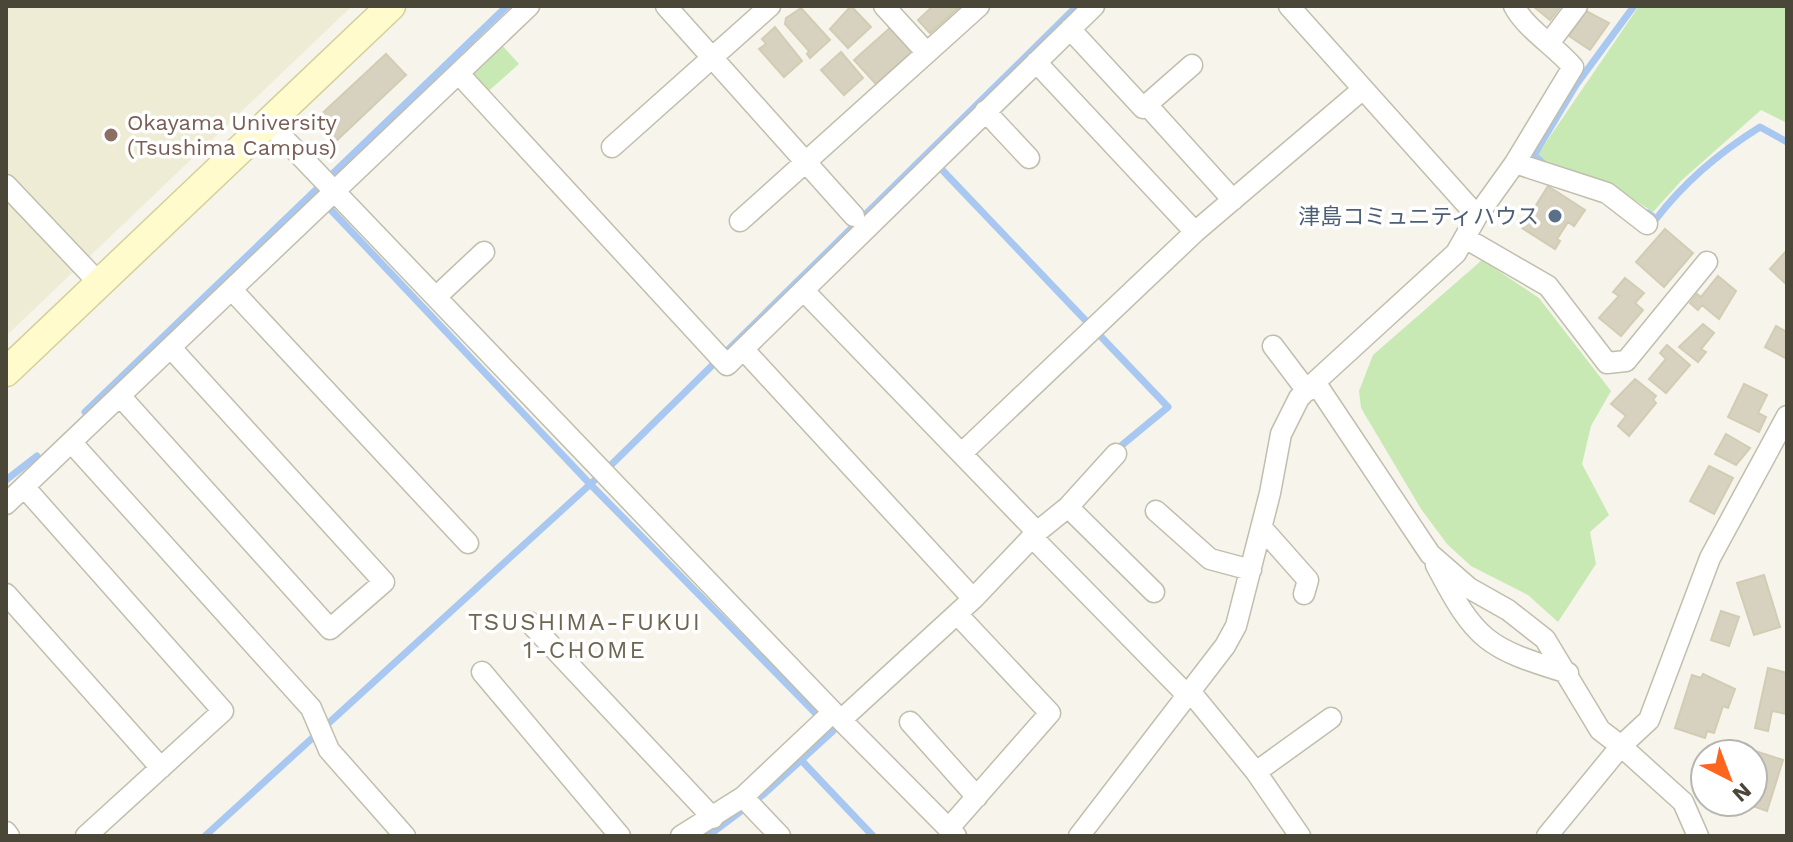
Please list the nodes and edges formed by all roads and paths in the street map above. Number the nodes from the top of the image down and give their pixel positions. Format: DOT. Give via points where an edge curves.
graph roads {
  1 [pos="391,6"];
  2 [pos="529,6"];
  3 [pos="666,6"];
  4 [pos="770,6"];
  5 [pos="884,6"];
  6 [pos="979,6"];
  7 [pos="1094,6"];
  8 [pos="1289,6"];
  9 [pos="1514,6"];
  10 [pos="1577,6"];
  11 [pos="1070,29"];
  12 [pos="1550,42"];
  13 [pos="927,53"];
  14 [pos="712,57"];
  15 [pos="1036,62"];
  16 [pos="1192,65"];
  17 [pos="459,74"];
  18 [pos="1363,89"];
  19 [pos="1147,105"];
  20 [pos="985,111"];
  21 [pos="269,123"];
  22 [pos="612,147"];
  23 [pos="1029,158"];
  24 [pos="806,162"];
  25 [pos="1515,163"];
  26 [pos="328,184"];
  27 [pos="6,185"];
  28 [pos="1233,200"];
  29 [pos="854,216"];
  30 [pos="1477,216"];
  31 [pos="740,221"];
  32 [pos="1647,224"];
  33 [pos="1195,232"];
  34 [pos="1465,238"];
  35 [pos="484,252"];
  36 [pos="1707,262"];
  37 [pos="100,284"];
  38 [pos="232,290"];
  39 [pos="804,291"];
  40 [pos="436,297"];
  41 [pos="1273,346"];
  42 [pos="171,348"];
  43 [pos="744,350"];
  44 [pos="6,372"];
  45 [pos="1311,387"];
  46 [pos="121,397"];
  47 [pos="1787,416"];
  48 [pos="72,443"];
  49 [pos="962,453"];
  50 [pos="1116,454"];
  51 [pos="26,489"];
  52 [pos="6,504"];
  53 [pos="1068,507"];
  54 [pos="1156,511"];
  55 [pos="1262,528"];
  56 [pos="1033,531"];
  57 [pos="468,543"];
  58 [pos="1430,554"];
  59 [pos="1251,570"];
  60 [pos="966,591"];
  61 [pos="1154,592"];
  62 [pos="6,594"];
  63 [pos="1304,594"];
  64 [pos="957,614"];
  65 [pos="529,622"];
  66 [pos="482,672"];
  67 [pos="1568,673"];
  68 [pos="1187,692"];
  69 [pos="1331,718"];
  70 [pos="830,719"];
  71 [pos="910,722"];
  72 [pos="1621,746"];
  73 [pos="161,768"];
  74 [pos="1256,772"];
  75 [pos="977,797"];
  76 [pos="748,803"];
  77 [pos="713,818"];
  78 [pos="952,832"];
  79 [pos="86,836"];
  80 [pos="405,836"];
  81 [pos="620,836"];
  82 [pos="681,836"];
  83 [pos="780,836"];
  84 [pos="1079,836"];
  85 [pos="1300,836"];
  86 [pos="1547,836"];
  87 [pos="1698,836"];
  1 -- 21 [label="street"];
  2 -- 17 [label="street"];
  3 -- 14 [label="street"];
  4 -- 14 [label="street"];
  5 -- 13 [label="street"];
  6 -- 13 [label="street"];
  7 -- 11 [label="street"];
  8 -- 18 [label="street"];
  9 -- 12 [label="street" via="1535,33"];
  10 -- 12 [label="street"];
  11 -- 15 [label="street"];
  11 -- 19 [label="street" via="1143,108"];
  12 -- 25 [label="street" via="1573,67"];
  13 -- 24 [label="street"];
  14 -- 22 [label="street"];
  14 -- 24 [label="street"];
  15 -- 20 [label="street"];
  15 -- 33 [label="street"];
  16 -- 19 [label="street"];
  17 -- 26 [label="street"];
  17 -- 43 [label="street" via="727,365"];
  18 -- 28 [label="street"];
  18 -- 30 [label="street"];
  19 -- 28 [label="street"];
  20 -- 23 [label="street"];
  20 -- 39 [label="street"];
  21 -- 26 [label="street"];
  21 -- 37 [label="street"];
  24 -- 29 [label="street"];
  24 -- 31 [label="street"];
  25 -- 30 [label="street"];
  25 -- 32 [label="street" via="1607,193"];
  26 -- 38 [label="street"];
  26 -- 40 [label="street"];
  27 -- 37 [label="street"];
  28 -- 33 [label="street"];
  30 -- 34 [label="street"];
  33 -- 49 [label="street"];
  34 -- 36 [label="street" via="1548,286 1607,363 1626,361"];
  34 -- 45 [label="street" via="1456,253"];
  35 -- 40 [label="street"];
  37 -- 44 [label="street"];
  38 -- 42 [label="street"];
  38 -- 57 [label="street"];
  39 -- 43 [label="street"];
  39 -- 49 [label="street"];
  40 -- 70 [label="street"];
  41 -- 45 [label="street"];
  42 -- 46 [label="street"];
  42 -- 46 [label="street" via="384,582 330,629"];
  43 -- 60 [label="street"];
  45 -- 55 [label="street" via="1281,434"];
  45 -- 58 [label="street"];
  46 -- 48 [label="street"];
  47 -- 72 [label="street" via="1710,558 1649,720"];
  48 -- 51 [label="street"];
  48 -- 80 [label="street" via="311,708 329,750"];
  49 -- 56 [label="street"];
  50 -- 53 [label="street"];
  51 -- 52 [label="street"];
  51 -- 73 [label="street" via="223,711"];
  53 -- 56 [label="street"];
  53 -- 61 [label="street"];
  54 -- 59 [label="street" via="1210,559"];
  55 -- 59 [label="street"];
  55 -- 63 [label="street" via="1308,580"];
  56 -- 64 [label="street"];
  56 -- 68 [label="street"];
  58 -- 67 [label="street" via="1469,588 1545,639"];
  58 -- 67 [label="street" via="1460,610 1484,639 1510,656"];
  59 -- 68 [label="street" via="1236,626"];
  62 -- 73 [label="street"];
  64 -- 70 [label="street"];
  64 -- 75 [label="street" via="1050,713"];
  65 -- 77 [label="street"];
  66 -- 81 [label="street"];
  67 -- 72 [label="street" via="1600,730"];
  68 -- 74 [label="street"];
  68 -- 84 [label="street"];
  69 -- 74 [label="street"];
  70 -- 76 [label="street"];
  70 -- 78 [label="street"];
  71 -- 75 [label="street"];
  72 -- 86 [label="street"];
  72 -- 87 [label="street" via="1683,802"];
  73 -- 79 [label="street"];
  74 -- 85 [label="street"];
  75 -- 78 [label="street"];
  76 -- 77 [label="street"];
  76 -- 83 [label="street"];
  77 -- 82 [label="street"];
}
